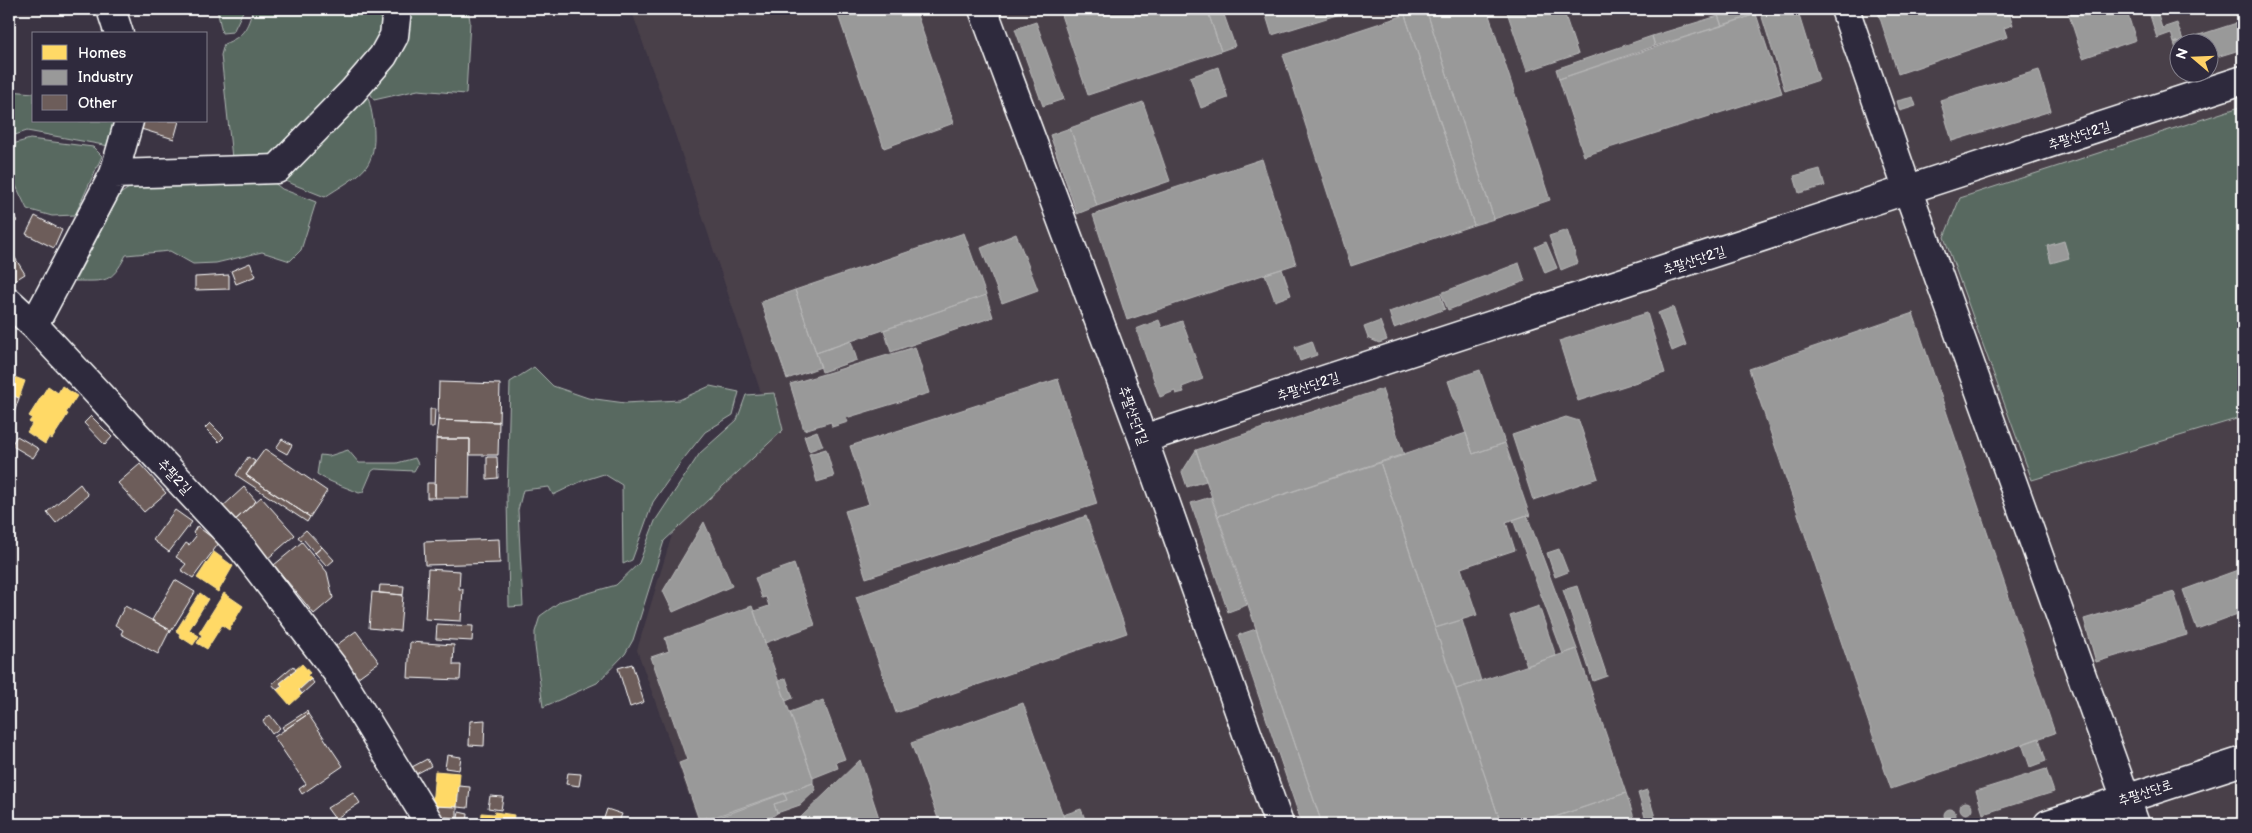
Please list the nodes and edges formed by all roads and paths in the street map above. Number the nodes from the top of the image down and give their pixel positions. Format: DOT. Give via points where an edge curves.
graph roads {
  1 [pos="110,9"];
  2 [pos="397,9"];
  3 [pos="983,9"];
  4 [pos="1845,9"];
  5 [pos="118,32"];
  6 [pos="2243,80"];
  7 [pos="129,122"];
  8 [pos="114,174"];
  9 [pos="1908,191"];
  10 [pos="9,302"];
  11 [pos="34,325"];
  12 [pos="1143,439"];
  13 [pos="2243,762"];
  14 [pos="2126,798"];
  15 [pos="430,824"];
  16 [pos="1279,824"];
  17 [pos="2048,824"];
  18 [pos="2135,824"];
  1 -- 5 [label="street"];
  2 -- 8 [label="street" via="394,36 383,56 277,169"];
  3 -- 12 [label="street, 추팔산단1길"];
  4 -- 9 [label="street"];
  6 -- 9 [label="street, 추팔산단2길"];
  7 -- 8 [label="street"];
  8 -- 11 [label="street"];
  9 -- 12 [label="street, 추팔산단2길"];
  9 -- 14 [label="street"];
  10 -- 11 [label="street, 추팔2길"];
  11 -- 15 [label="street, 추팔2길" via="243,549 336,671"];
  12 -- 16 [label="street, 추팔산단1길"];
  13 -- 14 [label="street, 추팔산단로"];
  14 -- 17 [label="street, 추팔산단로"];
  14 -- 18 [label="street"];
}
